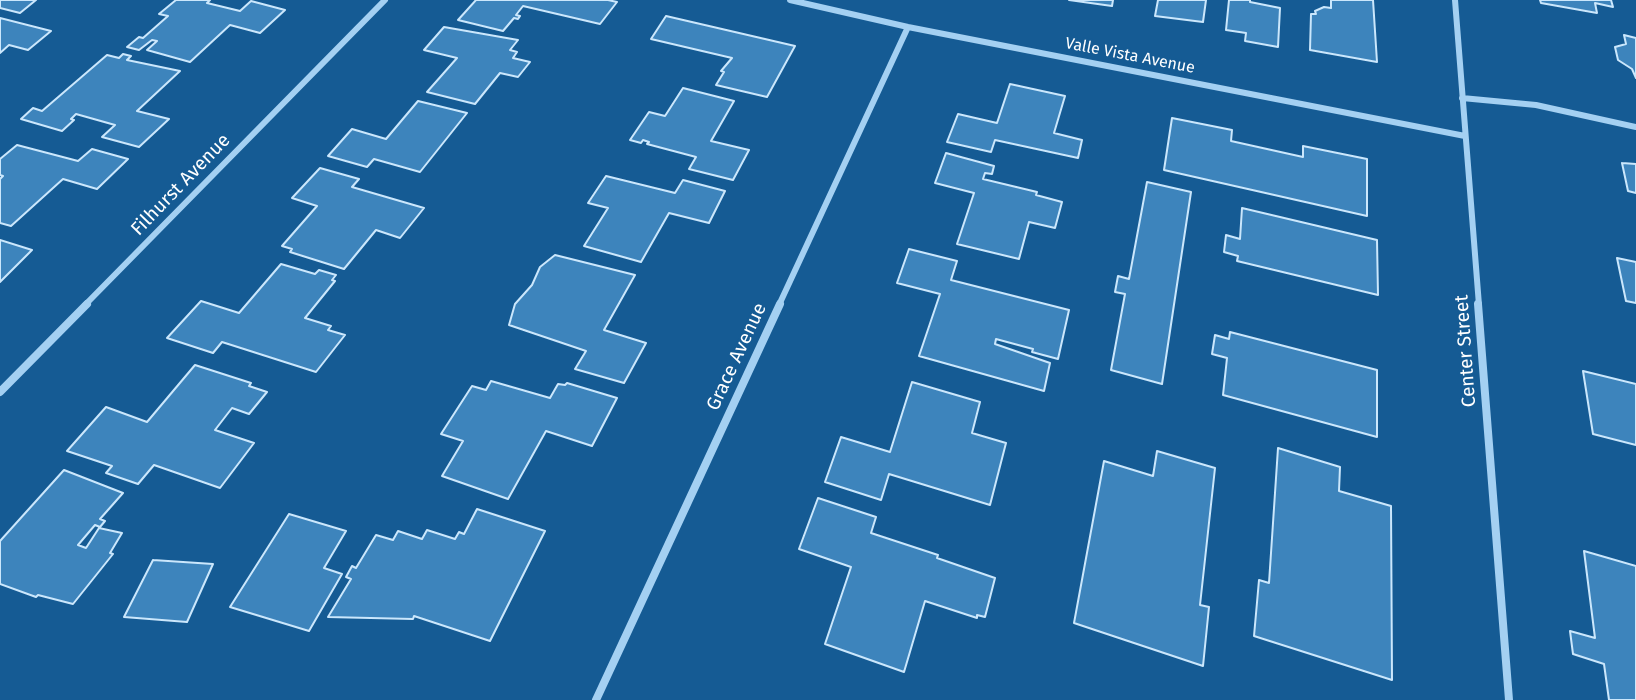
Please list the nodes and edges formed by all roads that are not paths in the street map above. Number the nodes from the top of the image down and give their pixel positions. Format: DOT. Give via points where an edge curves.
graph roads {
  1 [pos="385,0"];
  2 [pos="790,0"];
  3 [pos="1455,0"];
  4 [pos="908,27"];
  5 [pos="1462,98"];
  6 [pos="1636,127"];
  7 [pos="1465,136"];
  8 [pos="0,392"];
  9 [pos="596,700"];
  10 [pos="1509,700"];
  1 -- 8 [label="street, Filhurst Avenue"];
  2 -- 4 [label="street, Valle Vista Avenue"];
  3 -- 5 [label="street, Center Street"];
  4 -- 7 [label="street, Valle Vista Avenue"];
  4 -- 9 [label="street, Grace Avenue"];
  5 -- 6 [label="street" via="1536,105"];
  5 -- 7 [label="street, Center Street"];
  7 -- 10 [label="street, Center Street"];
}
